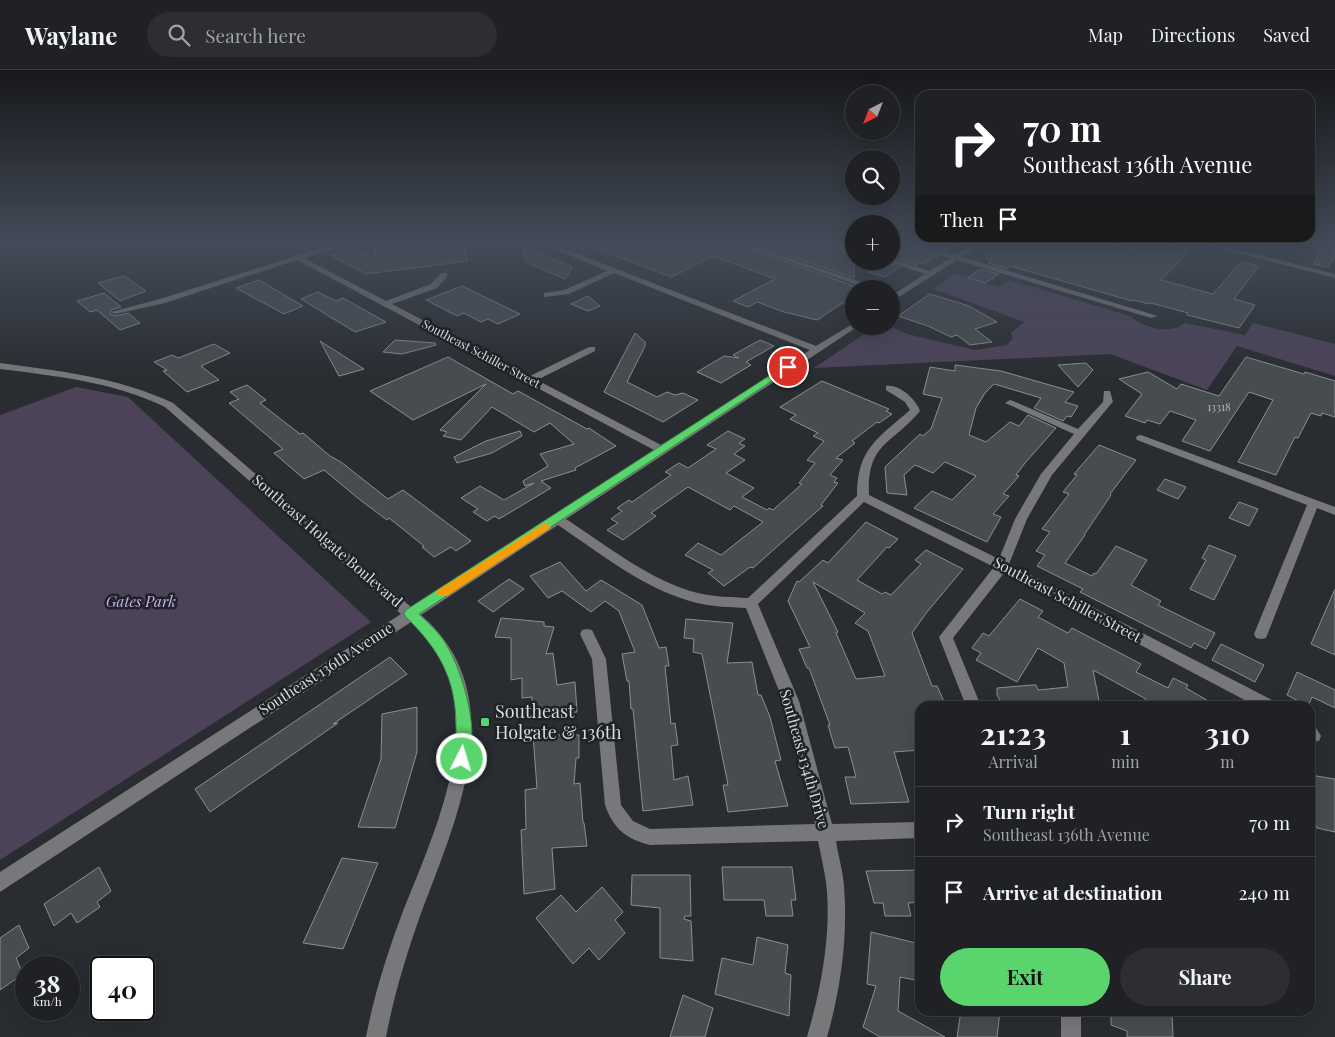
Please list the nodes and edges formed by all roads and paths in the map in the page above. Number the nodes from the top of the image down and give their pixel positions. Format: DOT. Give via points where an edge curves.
graph roads {
  1 [pos="204,287"];
  2 [pos="354,287"];
  3 [pos="431,287"];
  4 [pos="577,287"];
  5 [pos="655,287"];
  6 [pos="1055,287"];
  7 [pos="547,295"];
  8 [pos="386,304"];
  9 [pos="115,312"];
  10 [pos="1154,316"];
  11 [pos="845,331"];
  12 [pos="592,349"];
  13 [pos="816,349"];
  14 [pos="0,366"];
  15 [pos="530,380"];
  16 [pos="889,388"];
  17 [pos="1107,393"];
  18 [pos="1010,403"];
  19 [pos="1080,432"];
  20 [pos="1141,438"];
  21 [pos="662,450"];
  22 [pos="863,498"];
  23 [pos="1313,503"];
  24 [pos="1335,511"];
  25 [pos="557,519"];
  26 [pos="1002,566"];
  27 [pos="751,603"];
  28 [pos="410,614"];
  29 [pos="587,634"];
  30 [pos="1261,634"];
  31 [pos="971,701"];
  32 [pos="1259,701"];
  33 [pos="915,830"];
  34 [pos="825,831"];
  35 [pos="0,883"];
  36 [pos="1071,1016"];
  37 [pos="376,1037"];
  38 [pos="818,1037"];
  39 [pos="1071,1037"];
  1 -- 9 [label="street"];
  2 -- 8 [label="street, Southeast Schiller Street"];
  3 -- 8 [label="street"];
  4 -- 7 [label="street"];
  5 -- 13 [label="street"];
  6 -- 10 [label="street"];
  8 -- 15 [label="street, Southeast Schiller Street"];
  11 -- 13 [label="street, Southeast 136th Avenue"];
  12 -- 15 [label="street"];
  13 -- 21 [label="street, Southeast 136th Avenue"];
  14 -- 28 [label="street, Southeast Holgate Boulevard" via="126,387 169,405"];
  15 -- 21 [label="street, Southeast Schiller Street"];
  16 -- 22 [label="street" via="909,400 916,411 868,458 863,474"];
  17 -- 19 [label="street" via="1108,402"];
  18 -- 19 [label="street"];
  19 -- 26 [label="street" via="1039,487 1021,519"];
  20 -- 23 [label="street"];
  21 -- 25 [label="street, Southeast 136th Avenue"];
  22 -- 26 [label="street, Southeast Schiller Street"];
  22 -- 27 [label="street"];
  23 -- 24 [label="street"];
  23 -- 30 [label="street"];
  25 -- 27 [label="street" via="635,568 681,592 704,599"];
  25 -- 28 [label="street, Southeast 136th Avenue"];
  26 -- 31 [label="street" via="946,637"];
  26 -- 32 [label="street, Southeast Schiller Street"];
  27 -- 34 [label="street, Southeast 134th Drive" via="791,702"];
  28 -- 35 [label="street, Southeast 136th Avenue"];
  28 -- 37 [label="street, Southeast Holgate Boulevard" via="436,640 452,670 462,706 464,743 451,806 400,945"];
  29 -- 34 [label="street" via="599,659 613,805 617,817 631,832 650,837"];
  33 -- 34 [label="street"];
  34 -- 38 [label="street, Southeast 134th Drive" via="835,884 836,918 826,1006"];
  36 -- 39 [label="street"];
}
